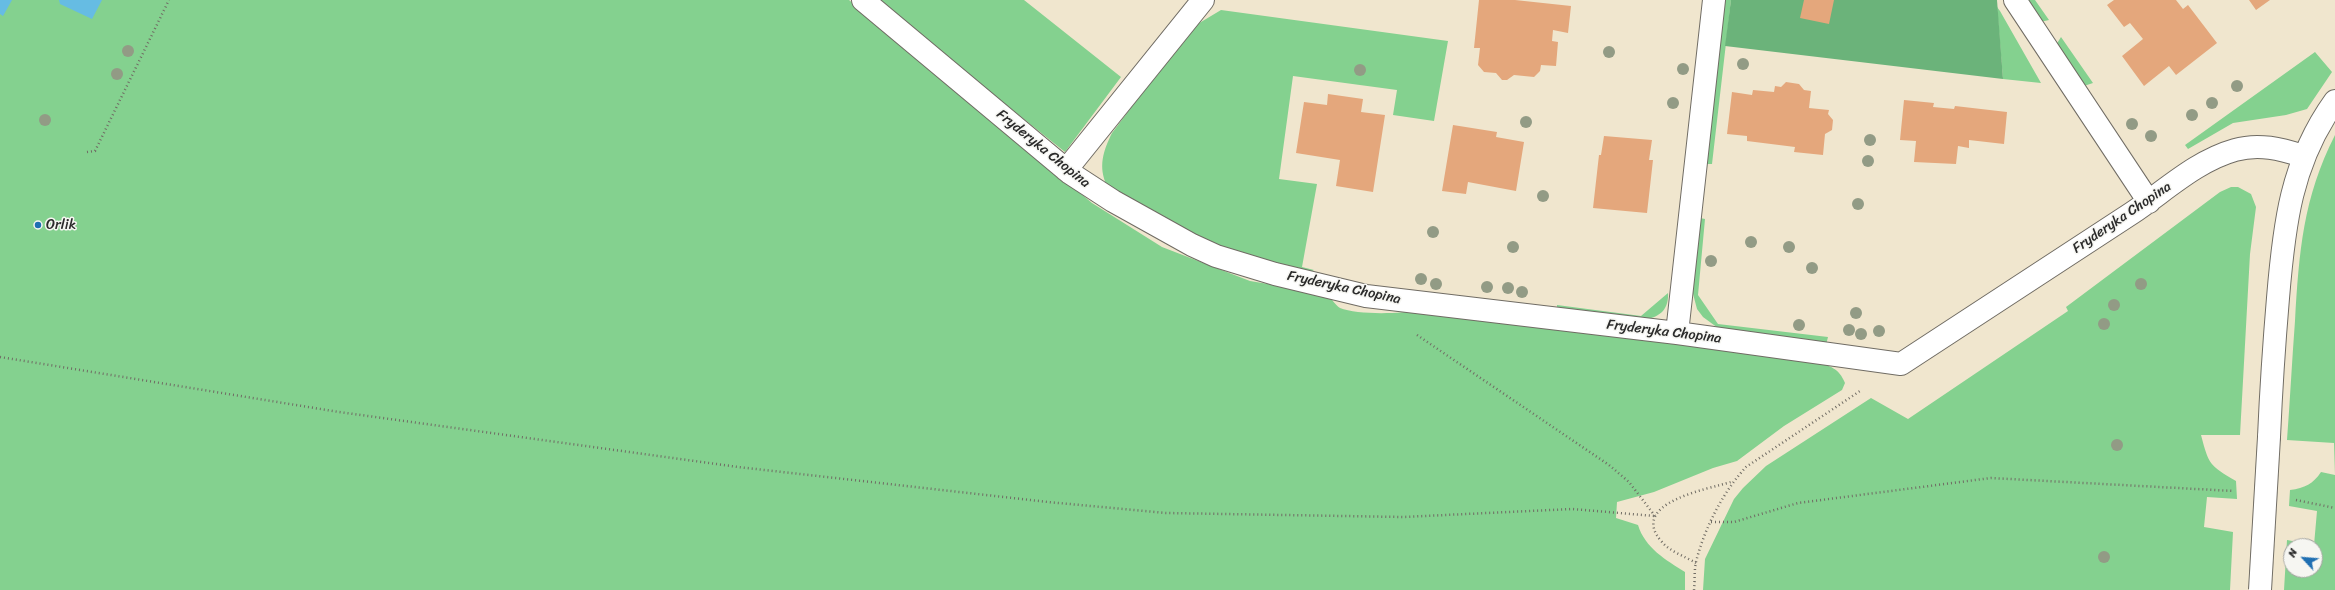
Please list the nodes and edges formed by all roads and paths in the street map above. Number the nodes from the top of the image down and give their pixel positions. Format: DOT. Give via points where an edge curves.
graph roads {
  1 [pos="169,0"];
  2 [pos="863,0"];
  3 [pos="1203,0"];
  4 [pos="1714,0"];
  5 [pos="2014,0"];
  6 [pos="2335,101"];
  7 [pos="87,152"];
  8 [pos="2303,156"];
  9 [pos="1066,170"];
  10 [pos="2149,202"];
  11 [pos="1412,332"];
  12 [pos="1677,333"];
  13 [pos="0,357"];
  14 [pos="1901,364"];
  15 [pos="1732,482"];
  16 [pos="2242,492"];
  17 [pos="2293,500"];
  18 [pos="2335,508"];
  19 [pos="1655,516"];
  20 [pos="1711,522"];
  21 [pos="1696,563"];
  22 [pos="1694,590"];
  23 [pos="2260,590"];
  1 -- 7 [label="path" via="95,151"];
  2 -- 9 [label="street, Fryderyka Chopina"];
  3 -- 9 [label="street"];
  4 -- 12 [label="street"];
  5 -- 10 [label="street"];
  6 -- 8 [label="street" via="2322,119"];
  8 -- 10 [label="street, Fryderyka Chopina" via="2278,148 2247,147 2234,150 2197,167"];
  8 -- 23 [label="street, bridge" via="2289,203 2284,233 2273,353"];
  9 -- 12 [label="street, Fryderyka Chopina" via="1113,201 1192,245 1216,256 1275,274 1371,296"];
  10 -- 14 [label="street, Fryderyka Chopina"];
  11 -- 19 [label="path" via="1610,465 1629,482"];
  12 -- 14 [label="street, Fryderyka Chopina"];
  13 -- 19 [label="path" via="338,412 738,467 1048,502 1173,513 1403,517 1572,508"];
  14 -- 15 [label="path" via="1746,467"];
  15 -- 19 [label="path" via="1678,497 1667,503"];
  15 -- 20 [label="path"];
  16 -- 20 [label="path" via="1992,478 1798,503 1734,522"];
  17 -- 18 [label="path"];
  19 -- 21 [label="path" via="1654,530 1662,543"];
  20 -- 21 [label="path"];
  21 -- 22 [label="path"];
}
